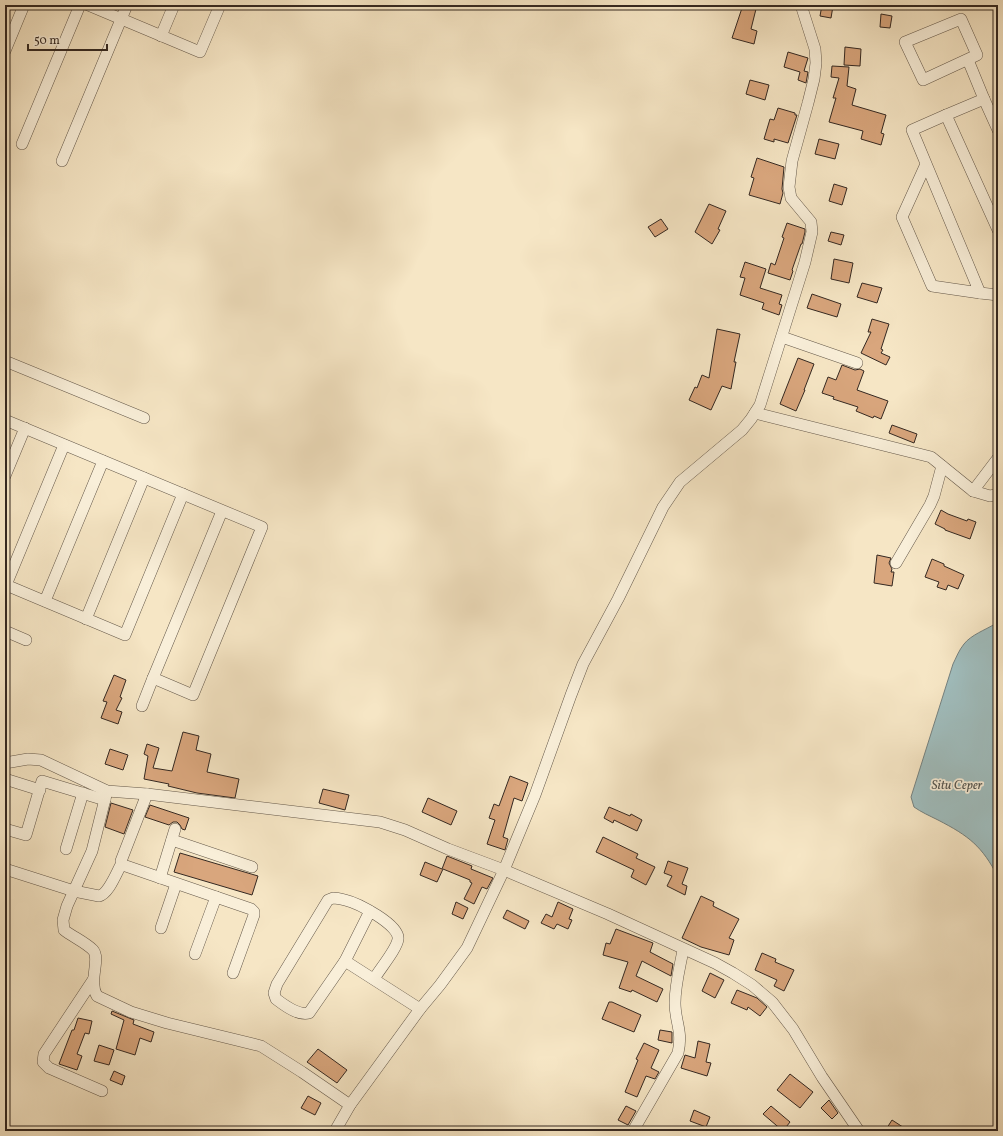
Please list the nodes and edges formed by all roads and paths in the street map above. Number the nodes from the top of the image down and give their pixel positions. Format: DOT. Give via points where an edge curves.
graph roads {
  1 [pos="24,5"];
  2 [pos="80,5"];
  3 [pos="88,5"];
  4 [pos="128,5"];
  5 [pos="174,5"];
  6 [pos="220,5"];
  7 [pos="801,5"];
  8 [pos="122,19"];
  9 [pos="161,36"];
  10 [pos="5,52"];
  11 [pos="968,60"];
  12 [pos="984,99"];
  13 [pos="946,115"];
  14 [pos="998,130"];
  15 [pos="22,144"];
  16 [pos="62,161"];
  17 [pos="926,164"];
  18 [pos="998,230"];
  19 [pos="980,293"];
  20 [pos="998,295"];
  21 [pos="782,337"];
  22 [pos="5,361"];
  23 [pos="857,363"];
  24 [pos="755,413"];
  25 [pos="144,418"];
  26 [pos="5,420"];
  27 [pos="25,428"];
  28 [pos="64,445"];
  29 [pos="998,458"];
  30 [pos="103,461"];
  31 [pos="942,466"];
  32 [pos="5,476"];
  33 [pos="144,478"];
  34 [pos="973,491"];
  35 [pos="183,494"];
  36 [pos="998,494"];
  37 [pos="222,511"];
  38 [pos="896,563"];
  39 [pos="6,587"];
  40 [pos="45,601"];
  41 [pos="86,619"];
  42 [pos="5,631"];
  43 [pos="26,640"];
  44 [pos="153,678"];
  45 [pos="142,706"];
  46 [pos="5,763"];
  47 [pos="5,780"];
  48 [pos="40,790"];
  49 [pos="83,793"];
  50 [pos="147,794"];
  51 [pos="106,796"];
  52 [pos="5,829"];
  53 [pos="66,849"];
  54 [pos="122,863"];
  55 [pos="252,867"];
  56 [pos="5,869"];
  57 [pos="504,870"];
  58 [pos="160,878"];
  59 [pos="176,884"];
  60 [pos="74,891"];
  61 [pos="216,897"];
  62 [pos="370,911"];
  63 [pos="161,928"];
  64 [pos="683,950"];
  65 [pos="196,954"];
  66 [pos="345,961"];
  67 [pos="233,973"];
  68 [pos="374,979"];
  69 [pos="93,980"];
  70 [pos="420,1009"];
  71 [pos="102,1091"];
  72 [pos="350,1106"];
  73 [pos="335,1131"];
  74 [pos="633,1131"];
  75 [pos="859,1131"];
  1 -- 10 [label="street"];
  2 -- 15 [label="street"];
  3 -- 8 [label="street"];
  4 -- 8 [label="street"];
  5 -- 9 [label="street"];
  6 -- 9 [label="street" via="200,52"];
  7 -- 21 [label="street" via="815,49 816,63 792,161 789,187 791,198 811,222 812,232"];
  8 -- 9 [label="street"];
  8 -- 16 [label="street"];
  11 -- 11 [label="street" via="977,55 961,19 905,42 923,80"];
  11 -- 12 [label="street"];
  12 -- 13 [label="street"];
  12 -- 14 [label="street"];
  13 -- 17 [label="street" via="912,130"];
  13 -- 18 [label="street"];
  17 -- 19 [label="street"];
  17 -- 19 [label="street" via="902,217 932,286"];
  19 -- 20 [label="street"];
  21 -- 23 [label="street"];
  21 -- 24 [label="street" via="760,405"];
  22 -- 25 [label="street"];
  24 -- 31 [label="street" via="922,455"];
  24 -- 57 [label="street" via="742,430 680,482 663,507 583,664"];
  26 -- 27 [label="street"];
  27 -- 28 [label="street"];
  27 -- 32 [label="street"];
  28 -- 30 [label="street"];
  28 -- 39 [label="street"];
  29 -- 34 [label="street"];
  30 -- 33 [label="street"];
  30 -- 40 [label="street"];
  31 -- 34 [label="street"];
  31 -- 38 [label="street" via="930,505"];
  33 -- 35 [label="street"];
  33 -- 41 [label="street"];
  34 -- 36 [label="street" via="990,496"];
  35 -- 37 [label="street"];
  35 -- 41 [label="street" via="125,635"];
  37 -- 44 [label="street"];
  37 -- 44 [label="street" via="262,527 220,630 193,695"];
  39 -- 40 [label="street"];
  40 -- 41 [label="street"];
  42 -- 43 [label="street"];
  44 -- 45 [label="street"];
  46 -- 51 [label="street" via="41,760"];
  47 -- 48 [label="street"];
  48 -- 49 [label="street" via="42,781"];
  48 -- 52 [label="street" via="26,835"];
  49 -- 51 [label="street"];
  49 -- 53 [label="street"];
  50 -- 51 [label="street"];
  50 -- 54 [label="street"];
  50 -- 57 [label="street" via="380,822"];
  51 -- 60 [label="street" via="92,851"];
  54 -- 58 [label="street"];
  54 -- 60 [label="street" via="107,891 102,895"];
  55 -- 58 [label="street" via="174,834"];
  56 -- 60 [label="street"];
  57 -- 64 [label="street" via="608,914"];
  57 -- 70 [label="street" via="467,948"];
  58 -- 59 [label="street"];
  59 -- 61 [label="street"];
  59 -- 63 [label="street"];
  60 -- 69 [label="street" via="63,926 64,930 94,951 96,957"];
  61 -- 65 [label="street"];
  61 -- 67 [label="street" via="254,912"];
  62 -- 66 [label="street"];
  62 -- 66 [label="street" via="346,900 328,900 277,984 274,994 276,999 290,1009 309,1014"];
  62 -- 68 [label="street" via="386,922 397,933 398,938 397,944"];
  64 -- 74 [label="street" via="675,1004 680,1034 678,1053"];
  64 -- 75 [label="street" via="733,973 772,1002 793,1029"];
  66 -- 68 [label="street"];
  68 -- 70 [label="street"];
  69 -- 71 [label="street" via="44,1054 43,1062 49,1068"];
  69 -- 72 [label="street" via="97,996 131,1012 261,1046"];
  70 -- 72 [label="street"];
  72 -- 73 [label="street"];
}
